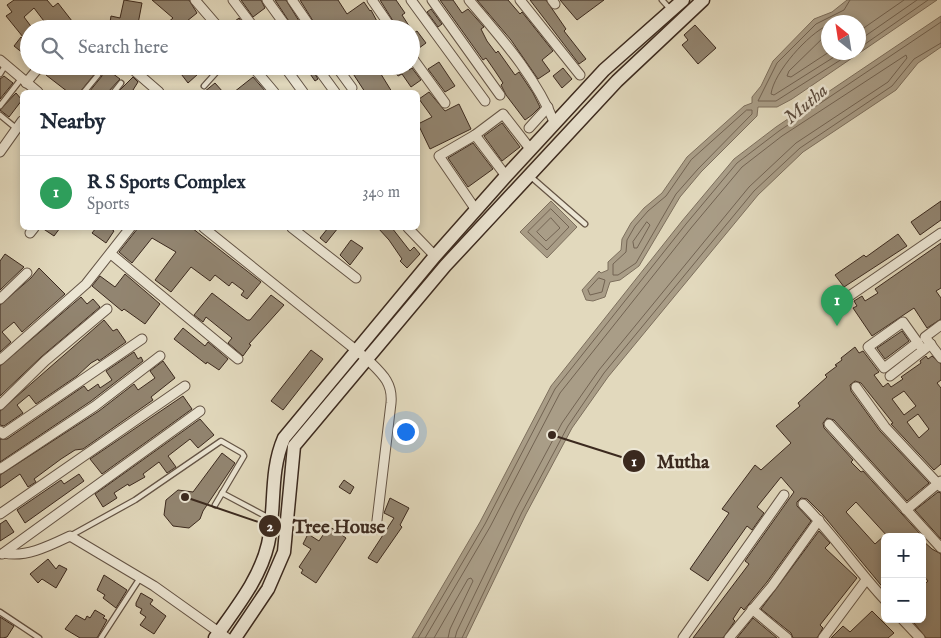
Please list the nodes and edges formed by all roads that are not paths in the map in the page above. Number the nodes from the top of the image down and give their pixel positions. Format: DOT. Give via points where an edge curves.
graph roads {
  1 [pos="195,0"];
  2 [pos="233,0"];
  3 [pos="267,0"];
  4 [pos="292,0"];
  5 [pos="372,0"];
  6 [pos="411,0"];
  7 [pos="432,0"];
  8 [pos="469,0"];
  9 [pos="520,0"];
  10 [pos="662,0"];
  11 [pos="683,0"];
  12 [pos="703,0"];
  13 [pos="672,11"];
  14 [pos="212,20"];
  15 [pos="248,20"];
  16 [pos="281,20"];
  17 [pos="306,20"];
  18 [pos="386,20"];
  19 [pos="2,66"];
  20 [pos="420,69"];
  21 [pos="30,75"];
  22 [pos="98,75"];
  23 [pos="139,75"];
  24 [pos="214,75"];
  25 [pos="260,75"];
  26 [pos="291,75"];
  27 [pos="323,75"];
  28 [pos="343,75"];
  29 [pos="580,76"];
  30 [pos="24,81"];
  31 [pos="121,83"];
  32 [pos="204,86"];
  33 [pos="352,88"];
  34 [pos="35,90"];
  35 [pos="86,90"];
  36 [pos="116,90"];
  37 [pos="157,90"];
  38 [pos="272,90"];
  39 [pos="302,90"];
  40 [pos="334,90"];
  41 [pos="500,95"];
  42 [pos="485,101"];
  43 [pos="444,103"];
  44 [pos="0,106"];
  45 [pos="548,107"];
  46 [pos="0,115"];
  47 [pos="555,124"];
  48 [pos="20,125"];
  49 [pos="529,128"];
  50 [pos="475,135"];
  51 [pos="531,150"];
  52 [pos="0,152"];
  53 [pos="529,175"];
  54 [pos="506,176"];
  55 [pos="476,210"];
  56 [pos="585,224"];
  57 [pos="128,230"];
  58 [pos="207,230"];
  59 [pos="295,230"];
  60 [pos="410,230"];
  61 [pos="941,233"];
  62 [pos="110,254"];
  63 [pos="435,256"];
  64 [pos="27,273"];
  65 [pos="356,278"];
  66 [pos="0,299"];
  67 [pos="845,299"];
  68 [pos="107,309"];
  69 [pos="941,325"];
  70 [pos="142,339"];
  71 [pos="924,345"];
  72 [pos="357,350"];
  73 [pos="160,356"];
  74 [pos="941,358"];
  75 [pos="238,359"];
  76 [pos="367,359"];
  77 [pos="0,360"];
  78 [pos="889,364"];
  79 [pos="185,386"];
  80 [pos="856,387"];
  81 [pos="0,405"];
  82 [pos="200,411"];
  83 [pos="829,424"];
  84 [pos="0,431"];
  85 [pos="0,469"];
  86 [pos="940,483"];
  87 [pos="222,494"];
  88 [pos="784,495"];
  89 [pos="803,504"];
  90 [pos="215,505"];
  91 [pos="906,510"];
  92 [pos="0,514"];
  93 [pos="271,519"];
  94 [pos="819,520"];
  95 [pos="287,524"];
  96 [pos="376,529"];
  97 [pos="70,536"];
  98 [pos="941,548"];
  99 [pos="2,554"];
  100 [pos="140,578"];
  101 [pos="866,580"];
  102 [pos="881,596"];
  103 [pos="752,609"];
  104 [pos="0,612"];
  105 [pos="905,623"];
  106 [pos="221,636"];
  107 [pos="913,636"];
  108 [pos="40,638"];
  109 [pos="101,638"];
  110 [pos="235,638"];
  111 [pos="683,638"];
  112 [pos="729,638"];
  113 [pos="787,638"];
  114 [pos="822,638"];
  1 -- 14 [label="street"];
  2 -- 15 [label="street"];
  3 -- 16 [label="street"];
  4 -- 17 [label="street"];
  5 -- 18 [label="street"];
  6 -- 42 [label="street"];
  7 -- 41 [label="street"];
  8 -- 45 [label="street" via="512,52"];
  9 -- 29 [label="street"];
  10 -- 13 [label="lane"];
  11 -- 13 [label="street"];
  12 -- 53 [label="street" via="617,81"];
  13 -- 47 [label="street" via="604,70"];
  19 -- 30 [label="street"];
  20 -- 43 [label="street"];
  21 -- 30 [label="street"];
  22 -- 35 [label="lane"];
  23 -- 37 [label="street"];
  24 -- 32 [label="lane"];
  25 -- 38 [label="street"];
  26 -- 39 [label="street"];
  27 -- 40 [label="street"];
  28 -- 33 [label="street"];
  30 -- 34 [label="street"];
  30 -- 44 [label="lane"];
  31 -- 36 [label="lane"];
  45 -- 47 [label="street"];
  45 -- 49 [label="street"];
  46 -- 48 [label="lane"];
  47 -- 51 [label="street"];
  48 -- 52 [label="street"];
  50 -- 51 [label="street" via="503,114"];
  50 -- 54 [label="street"];
  50 -- 55 [label="street" via="438,156"];
  51 -- 54 [label="street"];
  53 -- 56 [label="lane"];
  53 -- 76 [label="street" via="444,266"];
  54 -- 55 [label="street"];
  55 -- 63 [label="street"];
  57 -- 62 [label="street"];
  58 -- 72 [label="street"];
  59 -- 65 [label="street"];
  60 -- 63 [label="street"];
  61 -- 67 [label="street"];
  62 -- 75 [label="street"];
  62 -- 77 [label="street" via="81,288"];
  63 -- 72 [label="street"];
  64 -- 66 [label="street"];
  68 -- 81 [label="street"];
  69 -- 71 [label="street" via="925,337"];
  70 -- 84 [label="street" via="2,434"];
  71 -- 74 [label="street"];
  71 -- 78 [label="street"];
  71 -- 78 [label="street" via="892,374"];
  71 -- 78 [label="street" via="903,322 868,347 884,368"];
  72 -- 76 [label="street"];
  72 -- 93 [label="street" via="284,438 276,465"];
  73 -- 85 [label="street" via="95,406"];
  76 -- 95 [label="street" via="294,446"];
  76 -- 96 [label="street" via="384,376 392,391"];
  79 -- 92 [label="street"];
  80 -- 86 [label="street" via="886,427"];
  82 -- 99 [label="street"];
  83 -- 91 [label="street"];
  86 -- 91 [label="street"];
  87 -- 90 [label="lane"];
  87 -- 93 [label="lane"];
  87 -- 97 [label="lane" via="244,456 221,441 135,500"];
  88 -- 111 [label="street"];
  89 -- 94 [label="street"];
  91 -- 98 [label="street"];
  93 -- 95 [label="lane"];
  93 -- 106 [label="street" via="268,546 254,579"];
  94 -- 101 [label="street"];
  94 -- 103 [label="street"];
  95 -- 110 [label="street" via="284,552 268,589"];
  97 -- 99 [label="street" via="14,556"];
  97 -- 100 [label="street"];
  100 -- 106 [label="street"];
  100 -- 109 [label="lane"];
  101 -- 102 [label="street"];
  101 -- 114 [label="street"];
  103 -- 112 [label="street"];
  103 -- 113 [label="street"];
  104 -- 108 [label="lane"];
  105 -- 107 [label="street"];
}
